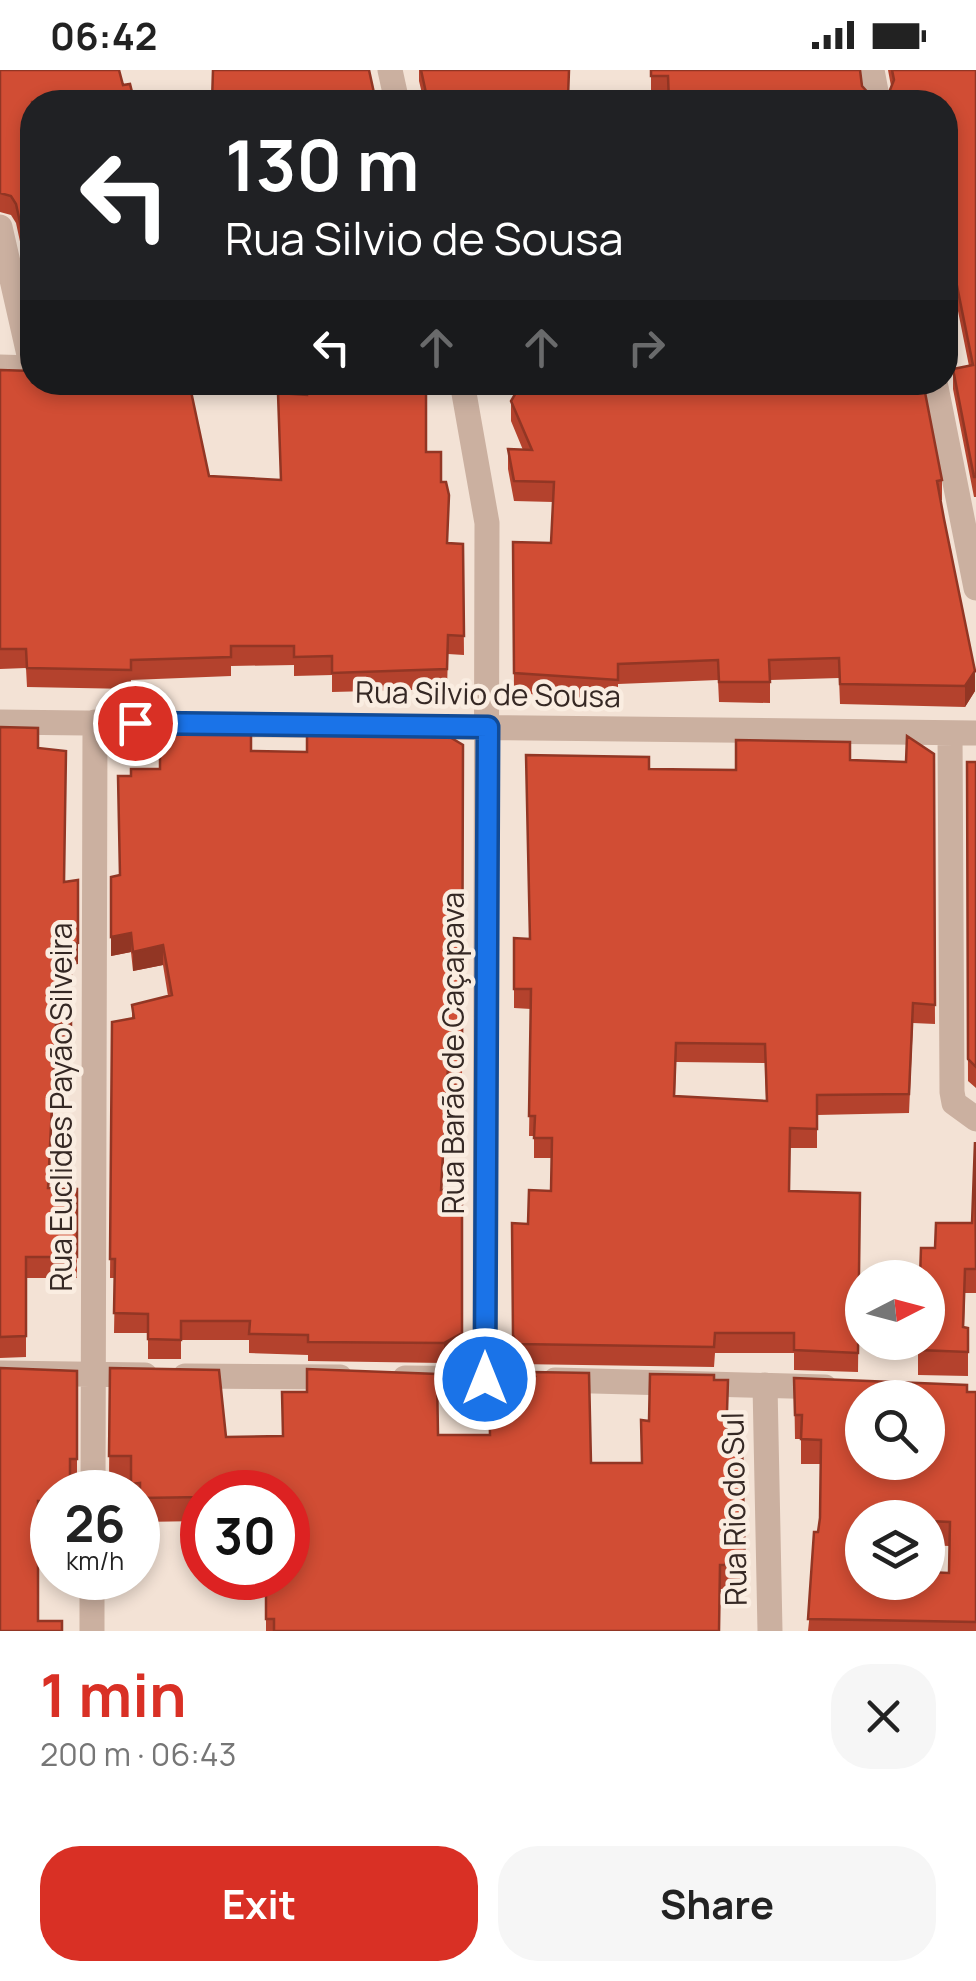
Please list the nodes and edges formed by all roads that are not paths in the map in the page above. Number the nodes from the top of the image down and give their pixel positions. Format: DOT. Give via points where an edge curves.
graph roads {
  1 [pos="0,227"];
  2 [pos="20,315"];
  3 [pos="464,395"];
  4 [pos="937,395"];
  5 [pos="976,588"];
  6 [pos="0,722"];
  7 [pos="96,722"];
  8 [pos="488,727"];
  9 [pos="963,733"];
  10 [pos="976,1119"];
  11 [pos="0,1373"];
  12 [pos="93,1374"];
  13 [pos="485,1379"];
  14 [pos="765,1385"];
  15 [pos="842,1388"];
  16 [pos="93,1470"];
  17 [pos="92,1600"];
  18 [pos="92,1631"];
  19 [pos="770,1631"];
  1 -- 2 [label="street"];
  3 -- 8 [label="street, Rua Barão de Caçapava" via="487,523"];
  4 -- 5 [label="street"];
  6 -- 7 [label="street, Rua Silvio de Sousa"];
  7 -- 8 [label="street, Rua Silvio de Sousa"];
  7 -- 12 [label="street, Rua Euclides Payão Silveira"];
  8 -- 9 [label="street, Rua Silvio de Sousa"];
  8 -- 13 [label="street, Rua Barão de Caçapava"];
  9 -- 10 [label="street" via="952,1092 962,1111"];
  11 -- 12 [label="street"];
  12 -- 13 [label="street"];
  12 -- 16 [label="street, Rua Euclides Payão Silveira"];
  13 -- 14 [label="street"];
  14 -- 15 [label="street"];
  14 -- 19 [label="street, Rua Rio do Sul"];
  17 -- 18 [label="street"];
}
